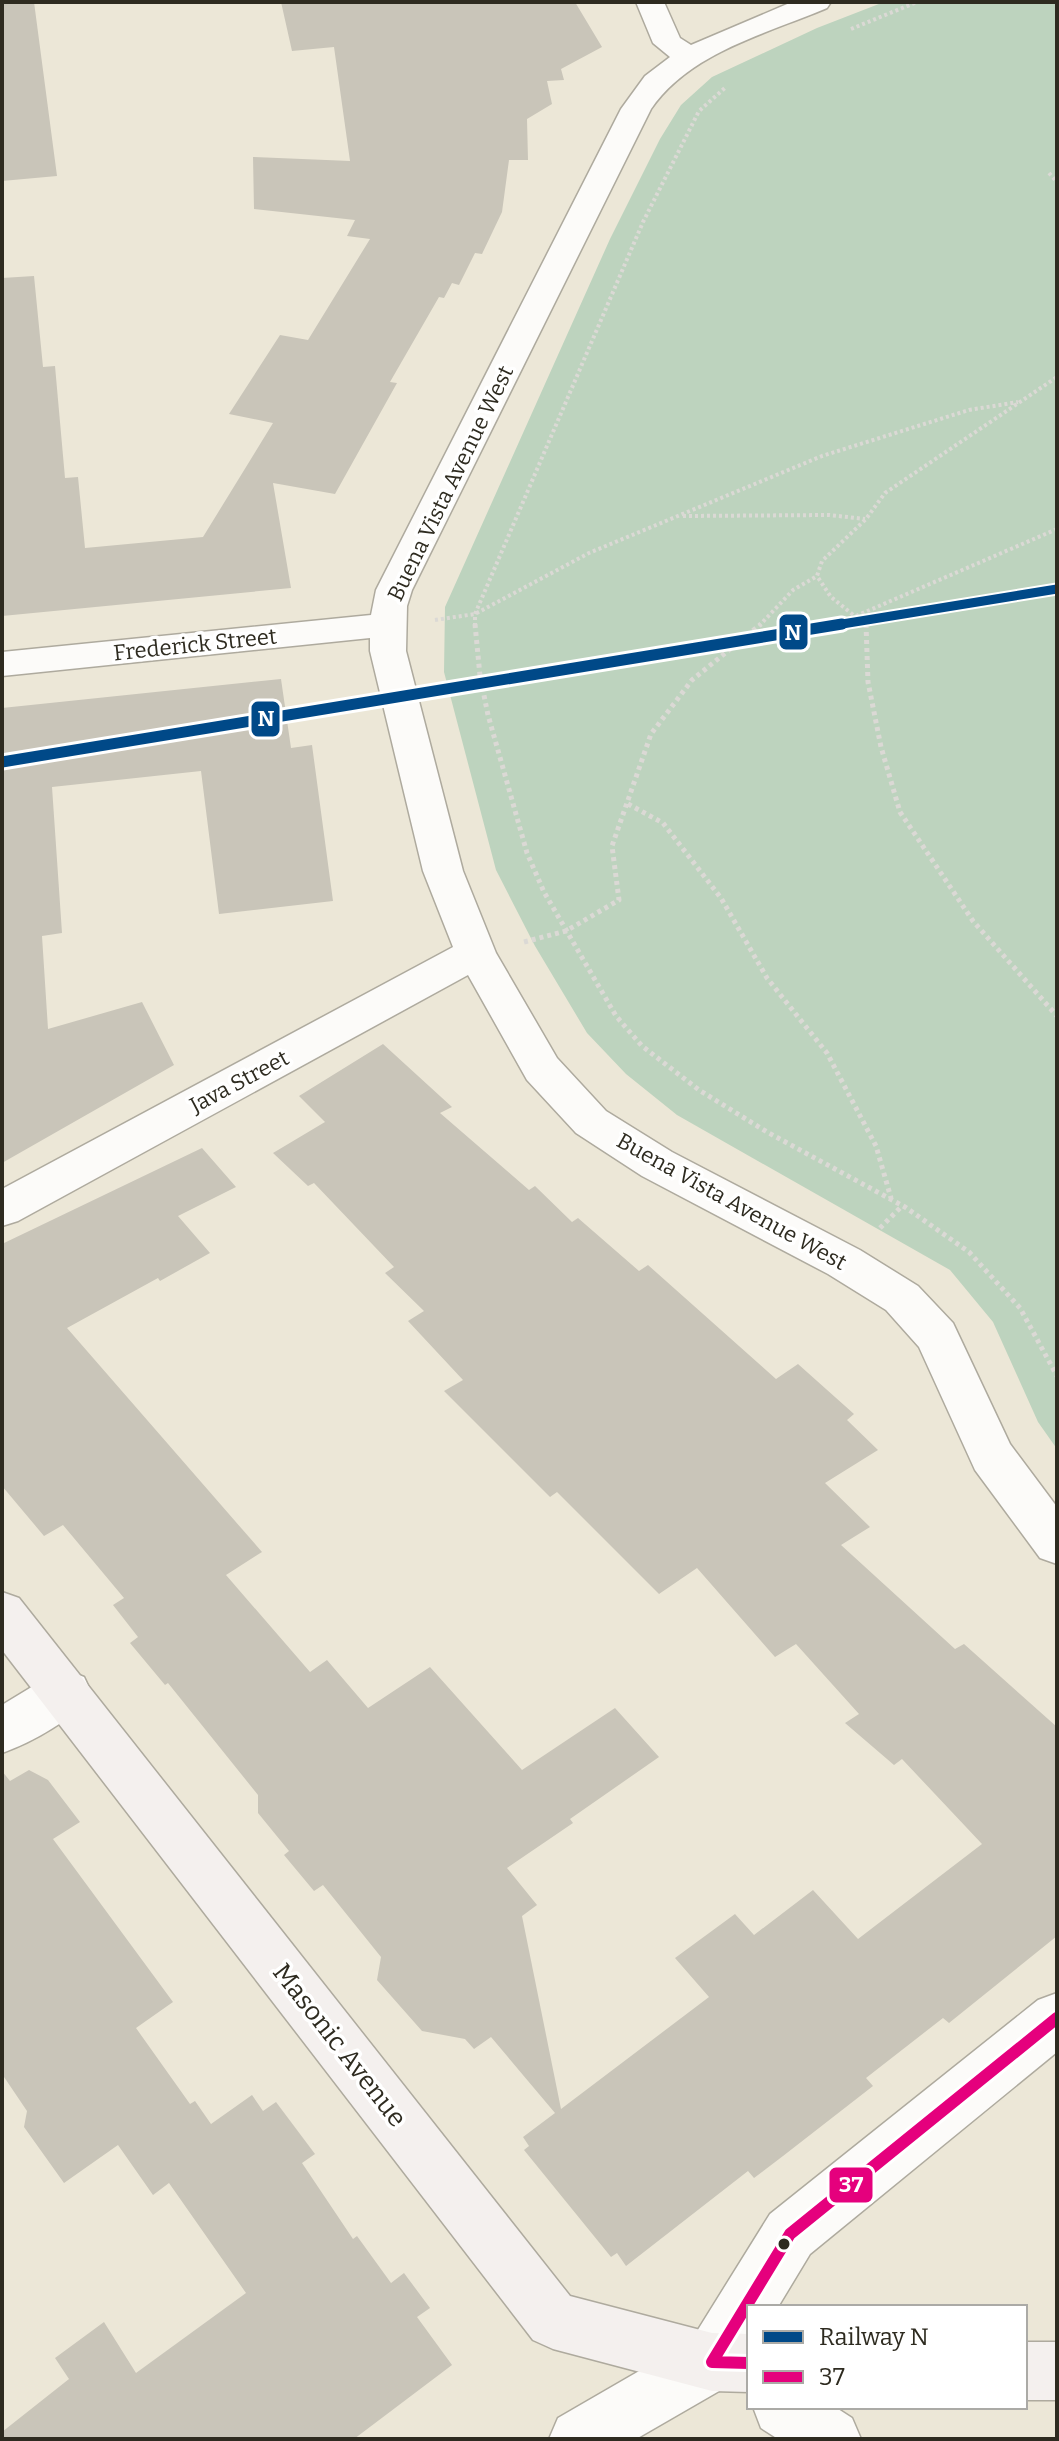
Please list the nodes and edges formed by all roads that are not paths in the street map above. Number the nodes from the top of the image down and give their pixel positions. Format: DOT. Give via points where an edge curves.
graph roads {
  1 [pos="650,2"];
  2 [pos="817,2"];
  3 [pos="689,56"];
  4 [pos="388,625"];
  5 [pos="2,664"];
  6 [pos="476,953"];
  7 [pos="2,1209"];
  8 [pos="1057,1544"];
  9 [pos="2,1613"];
  10 [pos="66,1692"];
  11 [pos="2,1731"];
  12 [pos="1057,2018"];
  13 [pos="762,2305"];
  14 [pos="747,2344"];
  15 [pos="737,2370"];
  16 [pos="1027,2371"];
  17 [pos="1057,2371"];
  18 [pos="785,2409"];
  19 [pos="579,2439"];
  20 [pos="831,2439"];
  1 -- 3 [label="street" via="668,43"];
  2 -- 3 [label="street, Buena Vista Avenue West"];
  3 -- 4 [label="street, Buena Vista Avenue West" via="655,82 636,109 400,577"];
  4 -- 5 [label="street, Frederick Street"];
  4 -- 6 [label="street, Buena Vista Avenue West" via="388,651 443,871"];
  6 -- 7 [label="street, Java Street"];
  6 -- 8 [label="street, Buena Vista Avenue West" via="542,1069 591,1122 657,1164 902,1298 937,1336 992,1456"];
  9 -- 10 [label="street, Masonic Avenue"];
  10 -- 11 [label="street"];
  10 -- 15 [label="street, Masonic Avenue" via="553,2320"];
  12 -- 13 [label="street" via="790,2234"];
  14 -- 15 [label="street"];
  15 -- 19 [label="street"];
  16 -- 17 [label="street"];
  18 -- 20 [label="street"];
}
